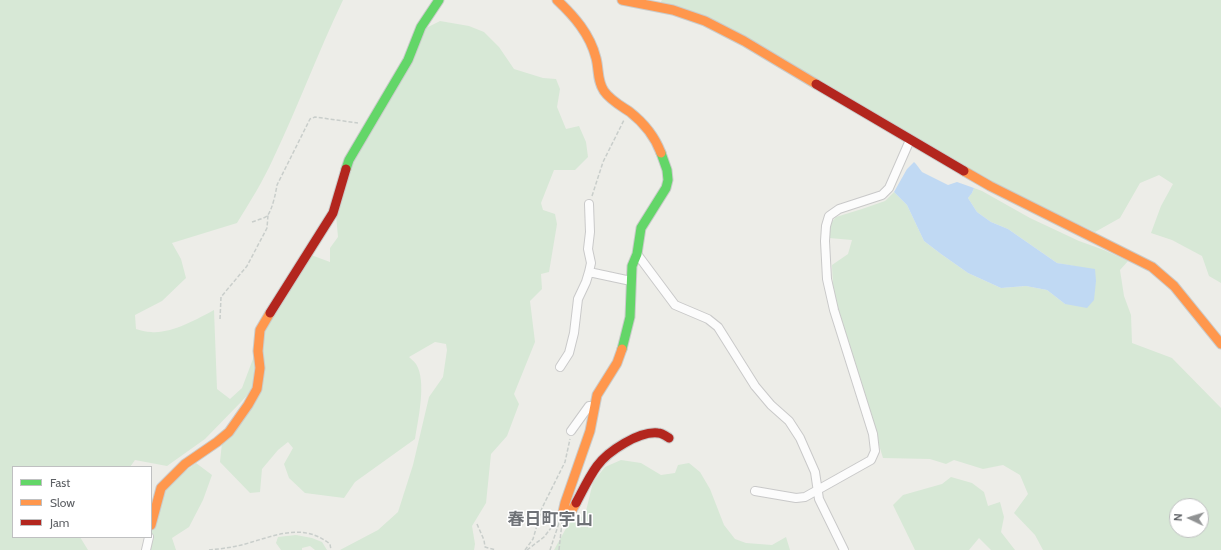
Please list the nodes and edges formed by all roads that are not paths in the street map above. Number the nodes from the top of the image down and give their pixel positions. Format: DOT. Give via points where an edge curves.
graph roads {
  1 [pos="439,0"];
  2 [pos="557,0"];
  3 [pos="622,0"];
  4 [pos="910,140"];
  5 [pos="590,204"];
  6 [pos="637,254"];
  7 [pos="589,272"];
  8 [pos="631,281"];
  9 [pos="1221,344"];
  10 [pos="560,367"];
  11 [pos="594,407"];
  12 [pos="571,431"];
  13 [pos="669,438"];
  14 [pos="818,490"];
  15 [pos="755,491"];
  16 [pos="152,521"];
  17 [pos="149,538"];
  18 [pos="146,550"];
  19 [pos="844,550"];
  1 -- 16 [label="street" via="421,27 408,60 349,160 333,213 260,330 257,389 228,432 185,464 161,488"];
  2 -- 6 [label="street" via="571,12 584,30 596,58 604,92 638,119 653,136 668,170 666,188 641,228"];
  3 -- 4 [label="street" via="673,10 705,21"];
  4 -- 9 [label="street" via="990,186 1152,267 1174,286"];
  4 -- 14 [label="street" via="889,188 882,195 838,209 829,216 826,226 827,279 834,310 873,434 875,451 871,460"];
  5 -- 7 [label="street"];
  6 -- 8 [label="street" via="632,266"];
  6 -- 14 [label="street" via="675,305 708,319 718,327 755,386 789,421 800,438 815,472"];
  7 -- 8 [label="street"];
  7 -- 10 [label="street" via="578,300 569,353"];
  8 -- 11 [label="street" via="630,317 624,343 617,363 597,395"];
  11 -- 12 [label="street" via="589,406"];
  11 -- 13 [label="street" via="590,431 563,512 571,512 598,465 629,440 644,434 658,433"];
  14 -- 15 [label="street" via="805,497 796,498"];
  14 -- 19 [label="street" via="819,499"];
  17 -- 18 [label="street"];
}
